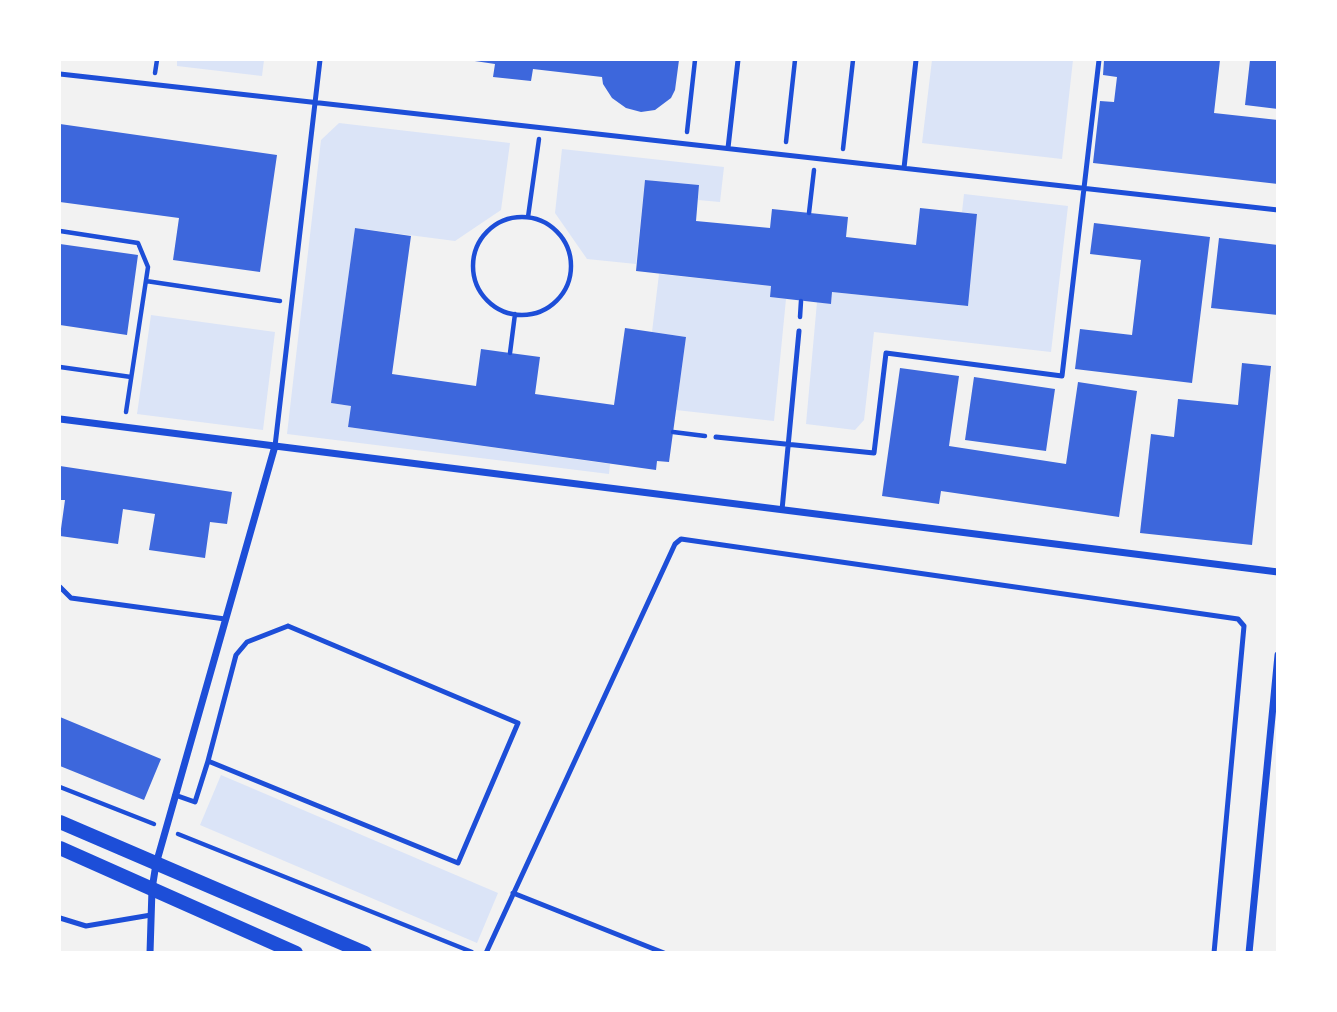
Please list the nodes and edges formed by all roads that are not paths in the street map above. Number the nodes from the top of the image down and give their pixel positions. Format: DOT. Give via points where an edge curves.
graph roads {
  1 [pos="320,60"];
  2 [pos="738,60"];
  3 [pos="916,60"];
  4 [pos="1099,60"];
  5 [pos="60,74"];
  6 [pos="313,102"];
  7 [pos="728,148"];
  8 [pos="904,168"];
  9 [pos="1085,188"];
  10 [pos="1278,210"];
  11 [pos="799,331"];
  12 [pos="60,419"];
  13 [pos="716,437"];
  14 [pos="788,444"];
  15 [pos="275,446"];
  16 [pos="782,510"];
  17 [pos="1278,572"];
  18 [pos="60,587"];
  19 [pos="225,619"];
  20 [pos="1278,655"];
  21 [pos="1275,704"];
  22 [pos="1267,754"];
  23 [pos="1278,755"];
  24 [pos="208,761"];
  25 [pos="175,795"];
  26 [pos="60,822"];
  27 [pos="60,848"];
  28 [pos="156,864"];
  29 [pos="152,889"];
  30 [pos="513,892"];
  31 [pos="151,915"];
  32 [pos="60,918"];
  33 [pos="150,953"];
  34 [pos="296,953"];
  35 [pos="365,953"];
  36 [pos="486,953"];
  37 [pos="664,953"];
  38 [pos="1214,953"];
  39 [pos="1249,953"];
  1 -- 6 [label="lane"];
  2 -- 7 [label="lane"];
  3 -- 8 [label="lane"];
  4 -- 9 [label="lane"];
  5 -- 6 [label="lane"];
  6 -- 7 [label="lane"];
  6 -- 15 [label="lane"];
  7 -- 8 [label="lane"];
  8 -- 9 [label="lane"];
  9 -- 10 [label="lane"];
  9 -- 14 [label="lane" via="1062,376 886,353 873,453"];
  11 -- 14 [label="lane"];
  12 -- 15 [label="street"];
  13 -- 14 [label="lane"];
  14 -- 16 [label="lane"];
  15 -- 16 [label="street"];
  15 -- 19 [label="street"];
  16 -- 17 [label="street"];
  18 -- 19 [label="lane" via="71,598"];
  19 -- 25 [label="street"];
  20 -- 21 [label="street"];
  21 -- 22 [label="street"];
  22 -- 23 [label="street"];
  22 -- 39 [label="street"];
  24 -- 24 [label="lane" via="458,863 518,723 288,626 247,642 236,655"];
  24 -- 25 [label="lane" via="195,802"];
  25 -- 28 [label="street"];
  26 -- 28 [label="main road"];
  27 -- 29 [label="main road"];
  28 -- 29 [label="street"];
  28 -- 35 [label="main road"];
  29 -- 31 [label="street"];
  29 -- 34 [label="main road"];
  30 -- 36 [label="lane"];
  30 -- 37 [label="lane"];
  30 -- 38 [label="lane" via="681,539 1238,619 1244,626"];
  31 -- 32 [label="lane" via="86,926"];
  31 -- 33 [label="street"];
}
